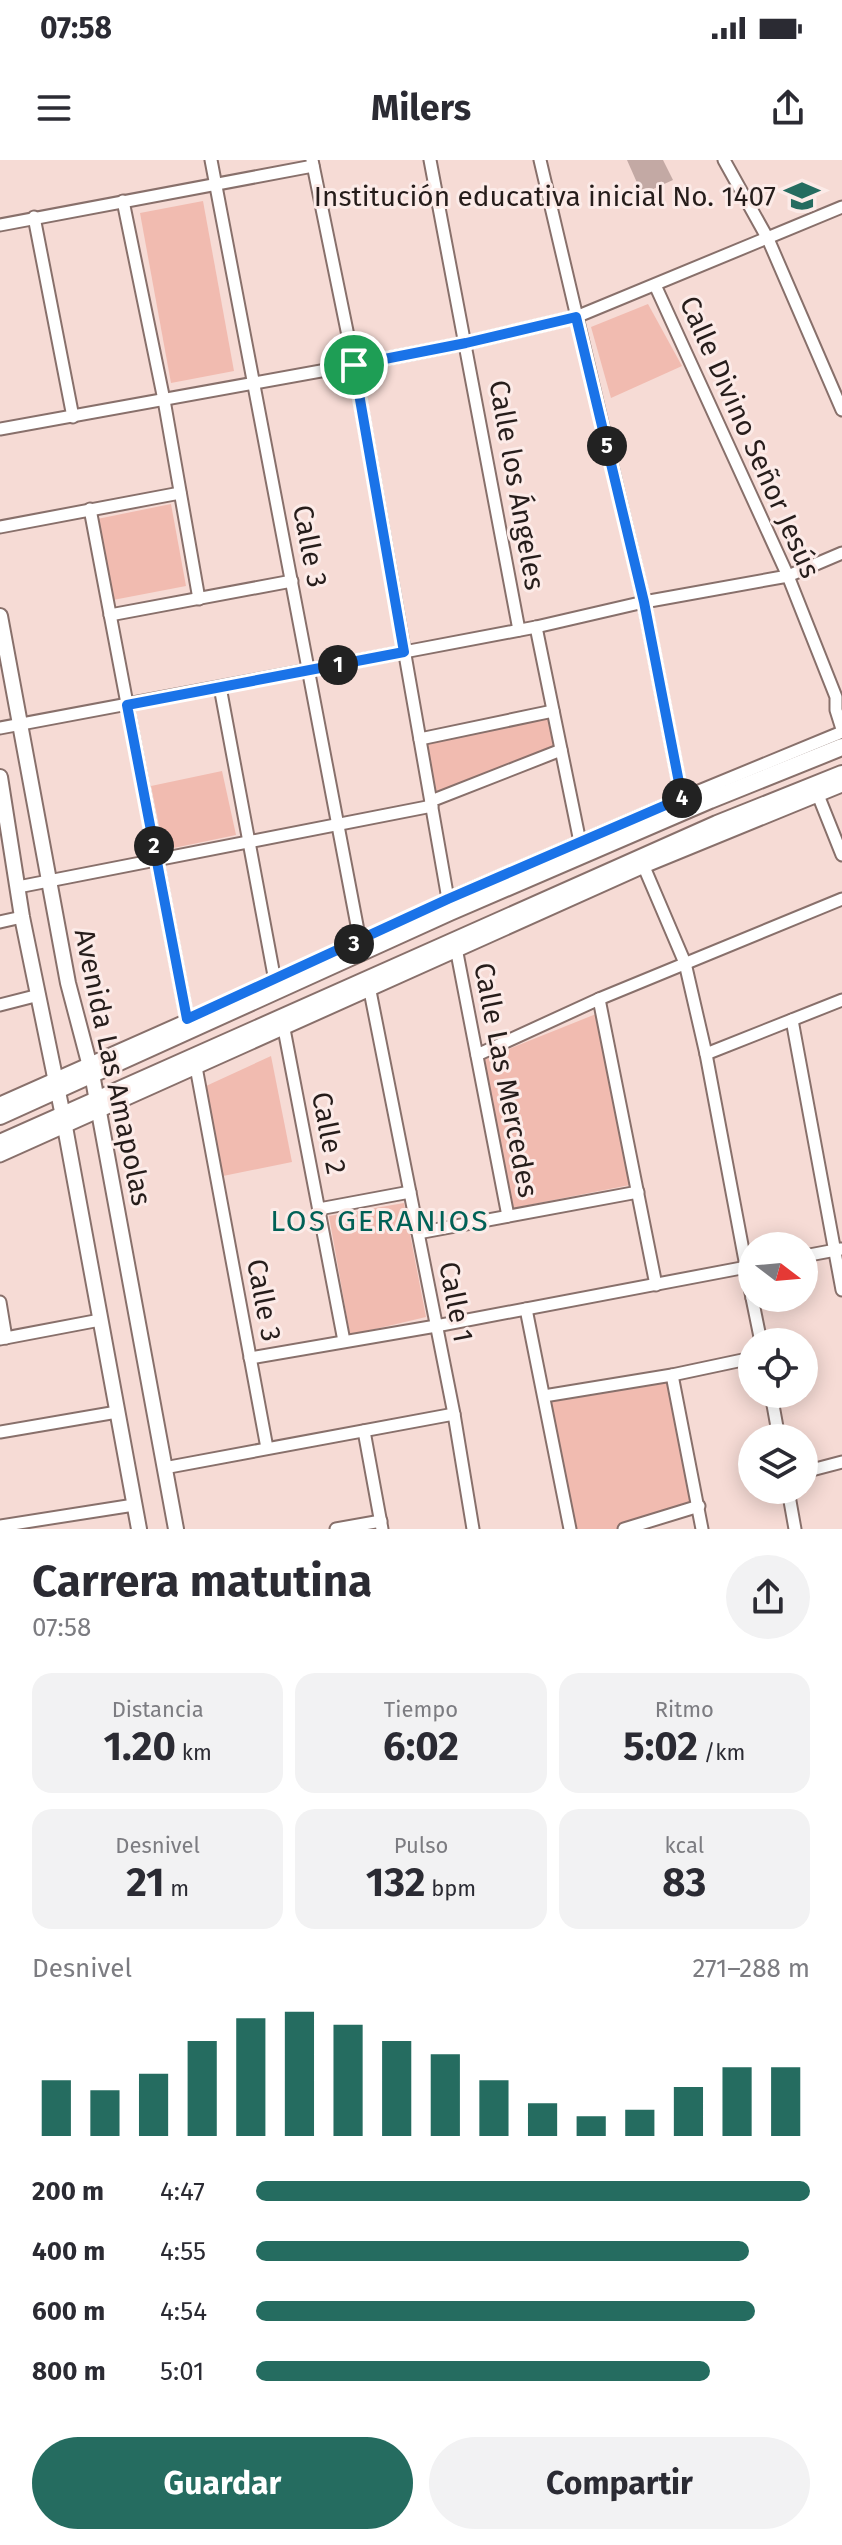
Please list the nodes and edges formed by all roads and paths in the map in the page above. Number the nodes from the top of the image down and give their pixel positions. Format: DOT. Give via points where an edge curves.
graph roads {
  1 [pos="211,160"];
  2 [pos="430,160"];
  3 [pos="540,160"];
  4 [pos="724,160"];
  5 [pos="313,163"];
  6 [pos="216,184"];
  7 [pos="123,201"];
  8 [pos="842,207"];
  9 [pos="34,217"];
  10 [pos="0,225"];
  11 [pos="768,239"];
  12 [pos="655,285"];
  13 [pos="576,317"];
  14 [pos="466,343"];
  15 [pos="354,365"];
  16 [pos="254,383"];
  17 [pos="164,400"];
  18 [pos="842,410"];
  19 [pos="73,417"];
  20 [pos="0,429"];
  21 [pos="180,493"];
  22 [pos="90,509"];
  23 [pos="0,527"];
  24 [pos="842,553"];
  25 [pos="788,576"];
  26 [pos="292,581"];
  27 [pos="199,599"];
  28 [pos="644,602"];
  29 [pos="110,615"];
  30 [pos="0,616"];
  31 [pos="536,627"];
  32 [pos="519,630"];
  33 [pos="404,652"];
  34 [pos="310,670"];
  35 [pos="220,687"];
  36 [pos="839,700"];
  37 [pos="127,705"];
  38 [pos="553,711"];
  39 [pos="20,724"];
  40 [pos="0,728"];
  41 [pos="842,730"];
  42 [pos="420,739"];
  43 [pos="842,747"];
  44 [pos="561,750"];
  45 [pos="842,774"];
  46 [pos="0,777"];
  47 [pos="842,786"];
  48 [pos="818,795"];
  49 [pos="682,798"];
  50 [pos="431,804"];
  51 [pos="338,825"];
  52 [pos="4,828"];
  53 [pos="580,842"];
  54 [pos="249,843"];
  55 [pos="842,855"];
  56 [pos="157,862"];
  57 [pos="644,867"];
  58 [pos="49,883"];
  59 [pos="18,887"];
  60 [pos="448,899"];
  61 [pos="842,899"];
  62 [pos="22,917"];
  63 [pos="0,922"];
  64 [pos="360,941"];
  65 [pos="457,953"];
  66 [pos="685,963"];
  67 [pos="275,981"];
  68 [pos="370,991"];
  69 [pos="39,995"];
  70 [pos="599,999"];
  71 [pos="842,1000"];
  72 [pos="0,1005"];
  73 [pos="187,1019"];
  74 [pos="792,1020"];
  75 [pos="284,1029"];
  76 [pos="706,1054"];
  77 [pos="477,1055"];
  78 [pos="196,1067"];
  79 [pos="90,1068"];
  80 [pos="56,1084"];
  81 [pos="0,1103"];
  82 [pos="98,1107"];
  83 [pos="0,1116"];
  84 [pos="64,1121"];
  85 [pos="0,1143"];
  86 [pos="0,1156"];
  87 [pos="410,1192"];
  88 [pos="638,1192"];
  89 [pos="319,1209"];
  90 [pos="508,1216"];
  91 [pos="742,1232"];
  92 [pos="418,1233"];
  93 [pos="838,1250"];
  94 [pos="818,1254"];
  95 [pos="738,1269"];
  96 [pos="656,1285"];
  97 [pos="842,1290"];
  98 [pos="0,1302"];
  99 [pos="526,1309"];
  100 [pos="100,1320"];
  101 [pos="436,1326"];
  102 [pos="3,1338"];
  103 [pos="344,1341"];
  104 [pos="250,1358"];
  105 [pos="738,1361"];
  106 [pos="672,1375"];
  107 [pos="544,1396"];
  108 [pos="117,1412"];
  109 [pos="454,1414"];
  110 [pos="364,1431"];
  111 [pos="0,1432"];
  112 [pos="267,1448"];
  113 [pos="842,1462"];
  114 [pos="164,1468"];
  115 [pos="818,1468"];
  116 [pos="791,1504"];
  117 [pos="134,1505"];
  118 [pos="699,1506"];
  119 [pos="381,1525"];
  120 [pos="0,1526"];
  121 [pos="139,1529"];
  122 [pos="176,1529"];
  123 [pos="336,1529"];
  124 [pos="473,1529"];
  125 [pos="570,1529"];
  126 [pos="624,1529"];
  127 [pos="702,1529"];
  128 [pos="795,1529"];
  1 -- 6 [label="street, Calle 3"];
  2 -- 14 [label="street, Calle los Ángeles"];
  3 -- 13 [label="street"];
  4 -- 11 [label="street"];
  5 -- 6 [label="street"];
  5 -- 15 [label="street"];
  6 -- 7 [label="street"];
  6 -- 16 [label="street, Calle 3"];
  7 -- 9 [label="street"];
  7 -- 17 [label="street"];
  8 -- 11 [label="street"];
  9 -- 10 [label="street"];
  9 -- 19 [label="street"];
  11 -- 12 [label="street"];
  11 -- 18 [label="street"];
  12 -- 13 [label="street"];
  12 -- 25 [label="street, Calle Divino Señor Jesús"];
  13 -- 14 [label="street"];
  13 -- 28 [label="street"];
  14 -- 15 [label="street"];
  14 -- 32 [label="street, Calle los Ángeles"];
  15 -- 16 [label="street"];
  15 -- 33 [label="street"];
  16 -- 17 [label="street"];
  16 -- 26 [label="street, Calle 3"];
  17 -- 19 [label="street"];
  17 -- 21 [label="street"];
  19 -- 20 [label="street"];
  21 -- 22 [label="street"];
  21 -- 27 [label="street"];
  22 -- 23 [label="street"];
  22 -- 29 [label="street"];
  24 -- 25 [label="street"];
  25 -- 28 [label="street"];
  25 -- 36 [label="street, Calle Divino Señor Jesús"];
  26 -- 27 [label="street"];
  26 -- 34 [label="street, Calle 3"];
  27 -- 29 [label="street"];
  28 -- 31 [label="street"];
  28 -- 49 [label="street"];
  29 -- 37 [label="street"];
  30 -- 39 [label="street, Avenida Las Amapolas"];
  31 -- 32 [label="street"];
  31 -- 38 [label="street, Calle los Ángeles"];
  32 -- 33 [label="street"];
  33 -- 34 [label="street"];
  33 -- 42 [label="street"];
  34 -- 35 [label="street"];
  34 -- 51 [label="street, Calle 3"];
  35 -- 37 [label="street"];
  35 -- 54 [label="street"];
  36 -- 41 [label="street, Calle Divino Señor Jesús"];
  37 -- 39 [label="street"];
  37 -- 56 [label="street"];
  38 -- 42 [label="street"];
  38 -- 44 [label="street, Calle los Ángeles"];
  39 -- 40 [label="street"];
  39 -- 58 [label="street, Avenida Las Amapolas"];
  41 -- 49 [label="street"];
  42 -- 50 [label="street"];
  43 -- 79 [label="main road" via="450,912 189,1032"];
  44 -- 50 [label="street"];
  44 -- 53 [label="street, Calle los Ángeles"];
  45 -- 82 [label="main road" via="353,985"];
  46 -- 52 [label="street, Avenida Las Amapolas"];
  47 -- 48 [label="street"];
  48 -- 55 [label="street"];
  48 -- 57 [label="street"];
  49 -- 53 [label="street"];
  50 -- 51 [label="street"];
  50 -- 60 [label="street"];
  51 -- 54 [label="street"];
  51 -- 64 [label="street, Calle 3"];
  52 -- 59 [label="street, Avenida Las Amapolas"];
  53 -- 60 [label="street"];
  54 -- 56 [label="street"];
  54 -- 67 [label="street"];
  56 -- 58 [label="street"];
  56 -- 73 [label="street"];
  57 -- 65 [label="street"];
  57 -- 66 [label="street"];
  58 -- 59 [label="street"];
  58 -- 79 [label="street, Avenida Las Amapolas"];
  59 -- 62 [label="street, Avenida Las Amapolas"];
  60 -- 64 [label="street"];
  61 -- 66 [label="street"];
  62 -- 63 [label="street"];
  62 -- 69 [label="street, Avenida Las Amapolas"];
  64 -- 67 [label="street"];
  65 -- 68 [label="street"];
  65 -- 77 [label="street, Calle Las Mercedes"];
  66 -- 70 [label="street"];
  66 -- 76 [label="street"];
  67 -- 73 [label="street"];
  68 -- 75 [label="street"];
  68 -- 87 [label="street, Calle 1"];
  69 -- 72 [label="street"];
  69 -- 80 [label="street, Avenida Las Amapolas"];
  70 -- 77 [label="street"];
  70 -- 88 [label="street"];
  71 -- 74 [label="street"];
  73 -- 79 [label="street"];
  74 -- 76 [label="street"];
  74 -- 93 [label="street"];
  75 -- 78 [label="street"];
  75 -- 89 [label="street, Calle 2"];
  76 -- 91 [label="street"];
  77 -- 90 [label="street, Calle Las Mercedes"];
  78 -- 82 [label="street"];
  78 -- 104 [label="street, Calle 3"];
  79 -- 80 [label="main road"];
  79 -- 82 [label="street, Avenida Las Amapolas"];
  80 -- 81 [label="street"];
  80 -- 83 [label="main road"];
  80 -- 84 [label="street, Avenida Las Amapolas"];
  82 -- 84 [label="main road"];
  82 -- 114 [label="street, Avenida Las Amapolas"];
  84 -- 85 [label="main road"];
  84 -- 86 [label="street"];
  84 -- 100 [label="street, Avenida Las Amapolas"];
  87 -- 89 [label="street"];
  87 -- 92 [label="street, Calle 1"];
  88 -- 90 [label="street"];
  88 -- 96 [label="street"];
  89 -- 103 [label="street, Calle 2"];
  90 -- 92 [label="street"];
  92 -- 101 [label="street, Calle 1"];
  93 -- 94 [label="street"];
  93 -- 97 [label="street"];
  95 -- 96 [label="street"];
  96 -- 99 [label="street"];
  98 -- 102 [label="street"];
  99 -- 101 [label="street"];
  99 -- 107 [label="street"];
  100 -- 102 [label="street"];
  100 -- 108 [label="street, Avenida Las Amapolas"];
  101 -- 103 [label="street"];
  101 -- 109 [label="street, Calle 1"];
  103 -- 104 [label="street"];
  104 -- 112 [label="street, Calle 3"];
  105 -- 106 [label="street"];
  106 -- 107 [label="street"];
  106 -- 118 [label="street"];
  107 -- 125 [label="street"];
  108 -- 111 [label="street"];
  108 -- 117 [label="street, Avenida Las Amapolas"];
  109 -- 110 [label="street"];
  109 -- 124 [label="street, Calle 1"];
  110 -- 112 [label="street"];
  110 -- 119 [label="street"];
  112 -- 114 [label="street"];
  113 -- 115 [label="street"];
  114 -- 122 [label="street, Avenida Las Amapolas"];
  116 -- 128 [label="street"];
  117 -- 120 [label="street"];
  117 -- 121 [label="street, Avenida Las Amapolas"];
  118 -- 126 [label="street"];
  118 -- 127 [label="street"];
  119 -- 123 [label="street"];
}
